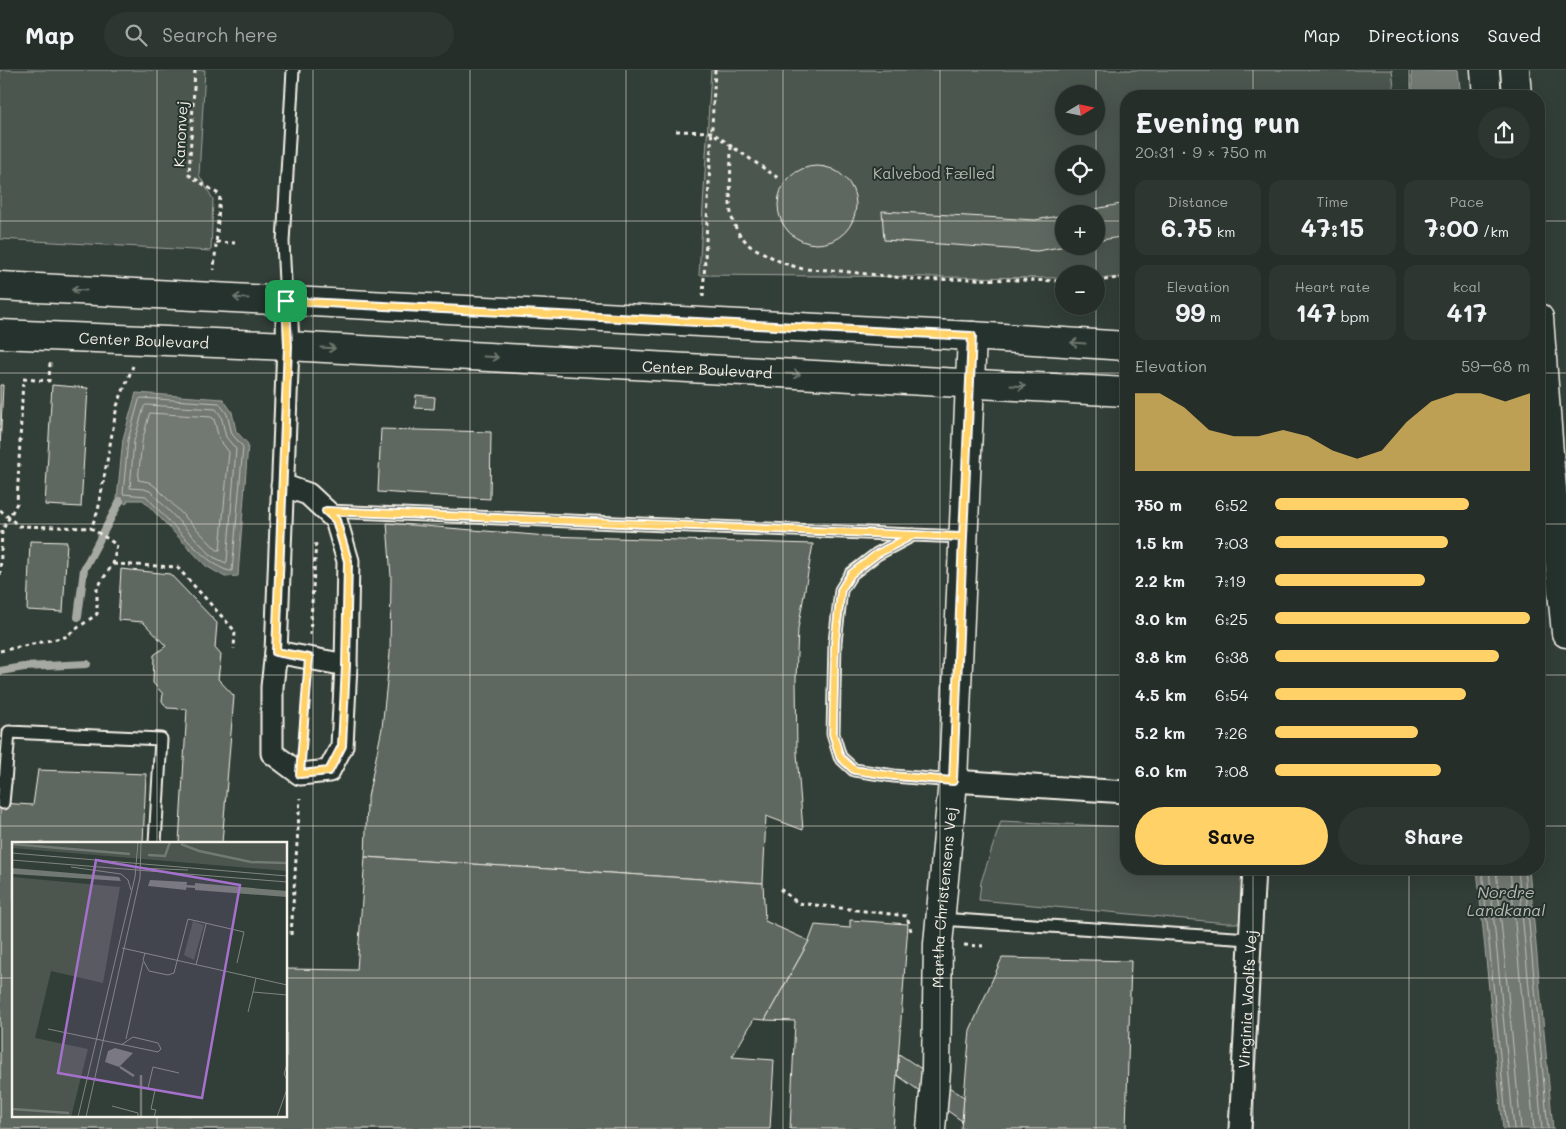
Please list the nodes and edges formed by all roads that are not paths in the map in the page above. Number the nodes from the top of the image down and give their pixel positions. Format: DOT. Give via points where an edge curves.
graph roads {
  1 [pos="293,70"];
  2 [pos="1485,70"];
  3 [pos="1515,70"];
  4 [pos="1487,90"];
  5 [pos="1517,90"];
  6 [pos="0,286"];
  7 [pos="286,301"];
  8 [pos="0,334"];
  9 [pos="972,336"];
  10 [pos="288,346"];
  11 [pos="1120,346"];
  12 [pos="1545,349"];
  13 [pos="1549,369"];
  14 [pos="970,384"];
  15 [pos="1120,392"];
  16 [pos="1554,405"];
  17 [pos="282,485"];
  18 [pos="326,511"];
  19 [pos="913,535"];
  20 [pos="963,537"];
  21 [pos="1566,633"];
  22 [pos="276,652"];
  23 [pos="346,665"];
  24 [pos="953,781"];
  25 [pos="2,782"];
  26 [pos="1120,792"];
  27 [pos="3,803"];
  28 [pos="155,842"];
  29 [pos="1254,875"];
  30 [pos="940,919"];
  31 [pos="1250,939"];
  32 [pos="931,1129"];
  33 [pos="1240,1129"];
  1 -- 7 [label="lane" via="283,242"];
  2 -- 4 [label="street"];
  3 -- 5 [label="street"];
  7 -- 6 [label="street, one-way"];
  7 -- 9 [label="street"];
  7 -- 10 [label="street"];
  8 -- 10 [label="street, Center Boulevard"];
  11 -- 9 [label="street, one-way"];
  9 -- 14 [label="street, Martha Christensens Vej"];
  10 -- 14 [label="street, Center Boulevard, one-way"];
  10 -- 17 [label="street"];
  12 -- 13 [label="street"];
  13 -- 16 [label="street"];
  14 -- 15 [label="street, Center Boulevard, one-way"];
  14 -- 20 [label="street, Martha Christensens Vej"];
  16 -- 21 [label="street" via="1550,467"];
  17 -- 18 [label="street" via="308,494"];
  17 -- 22 [label="street"];
  18 -- 19 [label="lane"];
  18 -- 23 [label="street" via="336,520 348,561"];
  19 -- 20 [label="lane"];
  19 -- 24 [label="lane" via="877,554 851,574 841,590 835,642 833,734 840,757 854,770"];
  20 -- 24 [label="street, Martha Christensens Vej"];
  22 -- 23 [label="street"];
  22 -- 23 [label="street" via="272,687 272,753 300,774 329,771 342,746"];
  24 -- 26 [label="street"];
  24 -- 30 [label="street, Martha Christensens Vej"];
  25 -- 27 [label="lane"];
  25 -- 28 [label="lane" via="9,732 161,739"];
  29 -- 31 [label="street, Virginia Woolfs Vej"];
  30 -- 31 [label="lane"];
  30 -- 32 [label="street, Martha Christensens Vej"];
  31 -- 33 [label="street, Virginia Woolfs Vej"];
}
